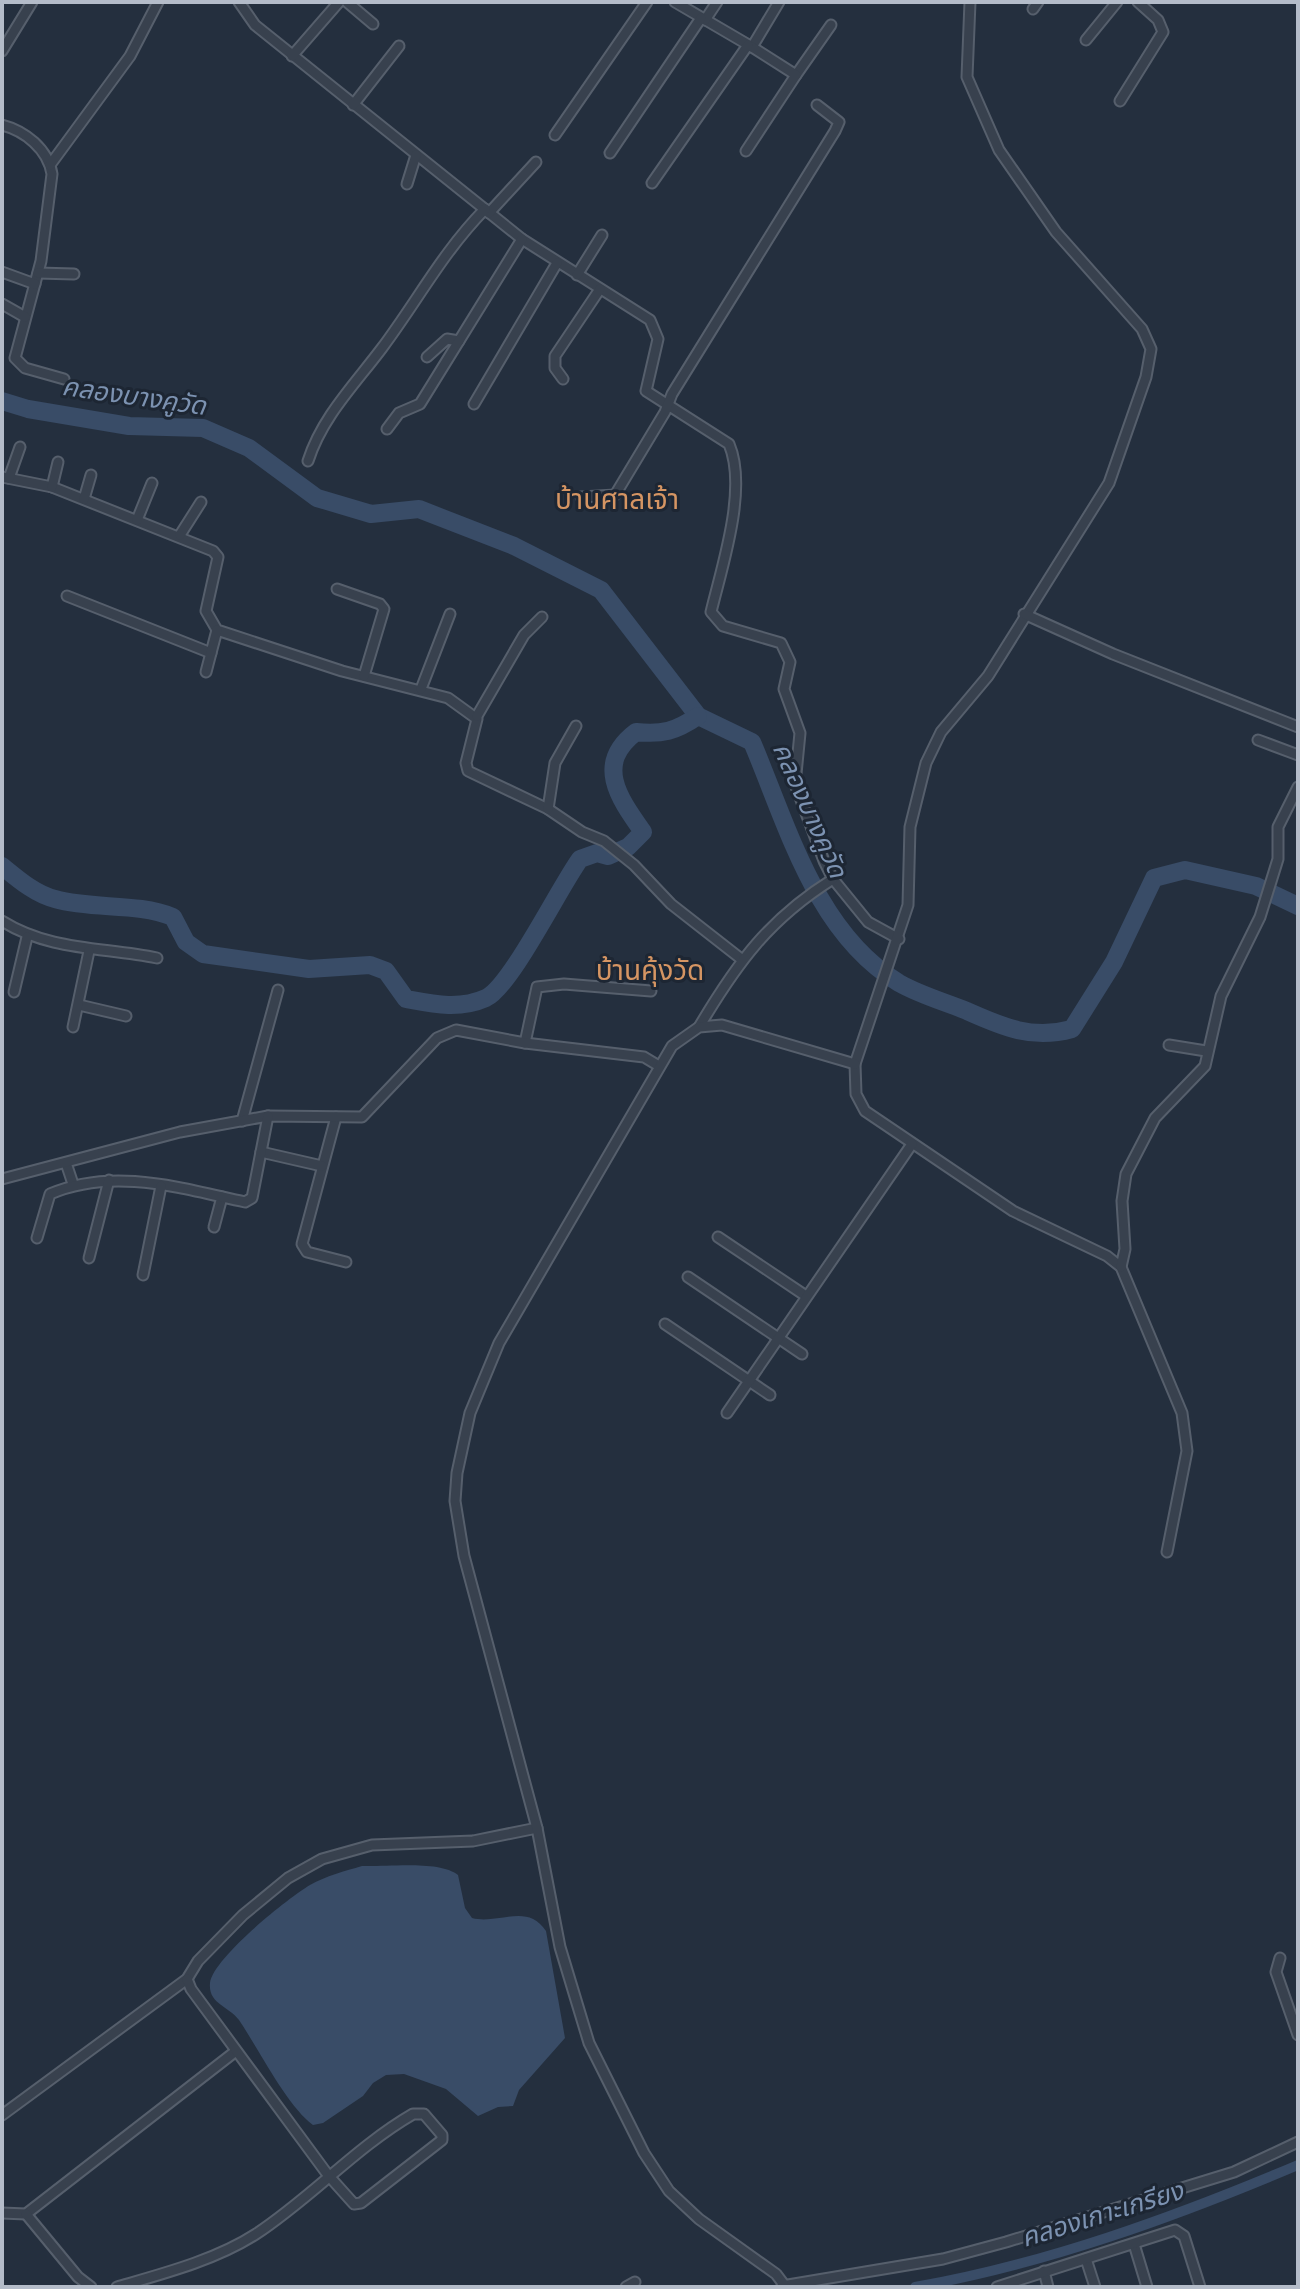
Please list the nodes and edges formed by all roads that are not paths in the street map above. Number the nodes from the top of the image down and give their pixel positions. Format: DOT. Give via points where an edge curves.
graph roads {
  1 [pos="32,2"];
  2 [pos="158,2"];
  3 [pos="239,2"];
  4 [pos="339,2"];
  5 [pos="347,2"];
  6 [pos="647,2"];
  7 [pos="675,2"];
  8 [pos="717,2"];
  9 [pos="779,2"];
  10 [pos="970,2"];
  11 [pos="1117,2"];
  12 [pos="1138,2"];
  13 [pos="703,19"];
  14 [pos="373,24"];
  15 [pos="831,25"];
  16 [pos="1086,40"];
  17 [pos="399,46"];
  18 [pos="750,46"];
  19 [pos="2,51"];
  20 [pos="292,56"];
  21 [pos="796,75"];
  22 [pos="1120,101"];
  23 [pos="353,105"];
  24 [pos="817,105"];
  25 [pos="2,125"];
  26 [pos="555,135"];
  27 [pos="746,151"];
  28 [pos="610,153"];
  29 [pos="416,155"];
  30 [pos="536,162"];
  31 [pos="50,165"];
  32 [pos="652,183"];
  33 [pos="407,184"];
  34 [pos="487,211"];
  35 [pos="602,235"];
  36 [pos="522,239"];
  37 [pos="557,263"];
  38 [pos="2,272"];
  39 [pos="74,274"];
  40 [pos="577,275"];
  41 [pos="36,279"];
  42 [pos="600,289"];
  43 [pos="2,304"];
  44 [pos="25,317"];
  45 [pos="459,341"];
  46 [pos="427,357"];
  47 [pos="64,379"];
  48 [pos="563,379"];
  49 [pos="474,404"];
  50 [pos="666,406"];
  51 [pos="387,429"];
  52 [pos="20,447"];
  53 [pos="308,461"];
  54 [pos="58,462"];
  55 [pos="91,475"];
  56 [pos="6,477"];
  57 [pos="152,483"];
  58 [pos="52,487"];
  59 [pos="581,497"];
  60 [pos="84,499"];
  61 [pos="201,502"];
  62 [pos="137,520"];
  63 [pos="180,535"];
  64 [pos="337,589"];
  65 [pos="67,596"];
  66 [pos="450,614"];
  67 [pos="1024,614"];
  68 [pos="542,617"];
  69 [pos="217,630"];
  70 [pos="211,653"];
  71 [pos="206,672"];
  72 [pos="364,676"];
  73 [pos="421,689"];
  74 [pos="477,716"];
  75 [pos="576,726"];
  76 [pos="1298,727"];
  77 [pos="1258,740"];
  78 [pos="1298,755"];
  79 [pos="1298,787"];
  80 [pos="548,809"];
  81 [pos="830,881"];
  82 [pos="2,921"];
  83 [pos="27,937"];
  84 [pos="899,939"];
  85 [pos="89,951"];
  86 [pos="157,958"];
  87 [pos="740,958"];
  88 [pos="278,990"];
  89 [pos="651,991"];
  90 [pos="14,992"];
  91 [pos="79,1005"];
  92 [pos="126,1016"];
  93 [pos="73,1027"];
  94 [pos="699,1027"];
  95 [pos="525,1043"];
  96 [pos="1169,1045"];
  97 [pos="1206,1051"];
  98 [pos="855,1064"];
  99 [pos="659,1066"];
  100 [pos="268,1116"];
  101 [pos="336,1117"];
  102 [pos="242,1121"];
  103 [pos="912,1144"];
  104 [pos="261,1152"];
  105 [pos="66,1163"];
  106 [pos="322,1166"];
  107 [pos="2,1179"];
  108 [pos="109,1180"];
  109 [pos="73,1184"];
  110 [pos="161,1186"];
  111 [pos="222,1197"];
  112 [pos="214,1227"];
  113 [pos="718,1237"];
  114 [pos="37,1238"];
  115 [pos="89,1258"];
  116 [pos="346,1262"];
  117 [pos="1121,1267"];
  118 [pos="143,1275"];
  119 [pos="688,1277"];
  120 [pos="806,1296"];
  121 [pos="665,1324"];
  122 [pos="778,1338"];
  123 [pos="802,1354"];
  124 [pos="749,1381"];
  125 [pos="770,1395"];
  126 [pos="727,1413"];
  127 [pos="1167,1552"];
  128 [pos="537,1828"];
  129 [pos="1280,1958"];
  130 [pos="187,1979"];
  131 [pos="1298,2035"];
  132 [pos="236,2051"];
  133 [pos="2,2115"];
  134 [pos="1298,2142"];
  135 [pos="328,2175"];
  136 [pos="2,2213"];
  137 [pos="26,2214"];
  138 [pos="1134,2244"];
  139 [pos="1086,2259"];
  140 [pos="1044,2271"];
  141 [pos="782,2286"];
  142 [pos="91,2287"];
  143 [pos="117,2287"];
  144 [pos="997,2287"];
  145 [pos="1048,2287"];
  146 [pos="1095,2287"];
  147 [pos="1147,2287"];
  148 [pos="1200,2287"];
  1 -- 19 [label="street"];
  2 -- 31 [label="street" via="130,56"];
  3 -- 20 [label="street" via="255,25"];
  4 -- 20 [label="street"];
  5 -- 14 [label="street"];
  6 -- 26 [label="street"];
  7 -- 13 [label="street"];
  8 -- 13 [label="street"];
  9 -- 18 [label="street"];
  10 -- 67 [label="street" via="967,77 999,150 1056,232 1142,329 1151,349 1109,483"];
  11 -- 16 [label="street"];
  12 -- 22 [label="street" via="1163,32"];
  13 -- 18 [label="street"];
  13 -- 28 [label="street"];
  15 -- 21 [label="street"];
  17 -- 23 [label="street"];
  18 -- 21 [label="street"];
  18 -- 32 [label="street"];
  20 -- 23 [label="street"];
  21 -- 27 [label="street"];
  23 -- 29 [label="street"];
  24 -- 50 [label="street" via="834,116 838,126"];
  25 -- 31 [label="street" via="32,141"];
  29 -- 33 [label="street"];
  29 -- 34 [label="street"];
  30 -- 34 [label="street"];
  31 -- 41 [label="street"];
  34 -- 36 [label="street"];
  34 -- 53 [label="street" via="450,246 383,348 319,431"];
  35 -- 40 [label="street"];
  36 -- 37 [label="street"];
  36 -- 45 [label="street"];
  37 -- 40 [label="street"];
  37 -- 49 [label="street"];
  38 -- 41 [label="street"];
  39 -- 41 [label="street"];
  40 -- 42 [label="street"];
  41 -- 44 [label="street"];
  42 -- 48 [label="street" via="555,356"];
  42 -- 50 [label="street" via="643,314 656,330 657,350 646,391"];
  43 -- 44 [label="street"];
  44 -- 47 [label="street" via="16,361"];
  45 -- 46 [label="street" via="447,339"];
  45 -- 51 [label="street" via="420,404 399,413"];
  50 -- 59 [label="street" via="615,495"];
  50 -- 81 [label="street" via="729,444 735,457 732,521 711,612 723,626 781,643 790,662 784,689 800,733 795,784"];
  52 -- 56 [label="street"];
  54 -- 58 [label="street"];
  55 -- 60 [label="street"];
  56 -- 58 [label="street"];
  57 -- 62 [label="street"];
  58 -- 60 [label="street"];
  60 -- 62 [label="street"];
  61 -- 63 [label="street"];
  62 -- 63 [label="street"];
  63 -- 69 [label="street" via="218,557 206,611"];
  64 -- 72 [label="street" via="384,609"];
  65 -- 70 [label="street"];
  66 -- 73 [label="street"];
  67 -- 76 [label="street"];
  67 -- 84 [label="street" via="988,676 941,732 926,763 913,805 911,880"];
  68 -- 74 [label="street" via="524,635"];
  69 -- 70 [label="street"];
  69 -- 72 [label="street"];
  70 -- 71 [label="street"];
  72 -- 73 [label="street"];
  73 -- 74 [label="street"];
  74 -- 80 [label="street" via="468,771"];
  75 -- 80 [label="street" via="553,768"];
  77 -- 78 [label="street"];
  79 -- 97 [label="street" via="1278,827 1271,886 1221,996"];
  80 -- 87 [label="street" via="634,865 671,904"];
  81 -- 84 [label="street" via="868,922"];
  81 -- 87 [label="street" via="789,910"];
  82 -- 83 [label="street"];
  83 -- 85 [label="street"];
  83 -- 90 [label="street"];
  84 -- 98 [label="street"];
  85 -- 86 [label="street" via="119,950"];
  85 -- 91 [label="street"];
  87 -- 94 [label="street"];
  88 -- 102 [label="street"];
  89 -- 95 [label="street" via="537,987"];
  91 -- 92 [label="street"];
  91 -- 93 [label="street"];
  94 -- 98 [label="street" via="738,1029"];
  94 -- 99 [label="street" via="672,1046"];
  95 -- 99 [label="street" via="644,1057"];
  95 -- 101 [label="street" via="456,1030 437,1038 362,1117"];
  96 -- 97 [label="street"];
  97 -- 117 [label="street" via="1205,1066 1146,1131 1126,1174"];
  98 -- 103 [label="street" via="865,1111"];
  99 -- 128 [label="street" via="499,1343 470,1413 457,1473 455,1501 464,1556"];
  100 -- 101 [label="street"];
  100 -- 102 [label="street"];
  100 -- 104 [label="street"];
  101 -- 106 [label="street"];
  102 -- 105 [label="street"];
  103 -- 117 [label="street" via="1029,1221"];
  103 -- 120 [label="street"];
  104 -- 106 [label="street"];
  104 -- 111 [label="street" via="252,1198 245,1202"];
  105 -- 107 [label="street"];
  105 -- 109 [label="street"];
  106 -- 116 [label="street" via="303,1249"];
  108 -- 109 [label="street"];
  108 -- 110 [label="street" via="130,1178"];
  108 -- 115 [label="street"];
  109 -- 114 [label="street" via="50,1194"];
  110 -- 111 [label="street"];
  110 -- 118 [label="street"];
  111 -- 112 [label="street"];
  113 -- 120 [label="street"];
  117 -- 127 [label="street" via="1182,1413 1186,1436"];
  119 -- 122 [label="street"];
  120 -- 122 [label="street"];
  121 -- 124 [label="street"];
  122 -- 123 [label="street"];
  122 -- 124 [label="street"];
  124 -- 125 [label="street"];
  124 -- 126 [label="street"];
  128 -- 130 [label="street" via="473,1841 372,1845 322,1859 288,1878 243,1915"];
  128 -- 141 [label="street" via="579,2015 644,2153 682,2205 776,2274"];
  129 -- 131 [label="street" via="1276,1972"];
  130 -- 132 [label="street"];
  130 -- 133 [label="street"];
  132 -- 135 [label="street"];
  132 -- 137 [label="street"];
  134 -- 141 [label="street" via="1234,2172 1006,2242 943,2259"];
  135 -- 135 [label="street" via="413,2114 424,2114 442,2135 439,2144 361,2203 349,2200"];
  135 -- 143 [label="street" via="257,2234"];
  136 -- 137 [label="street"];
  137 -- 142 [label="street"];
  138 -- 139 [label="street"];
  138 -- 147 [label="street"];
  138 -- 148 [label="street" via="1175,2230 1181,2233"];
  139 -- 140 [label="street"];
  139 -- 146 [label="street"];
  140 -- 144 [label="street"];
  140 -- 145 [label="street"];
}
